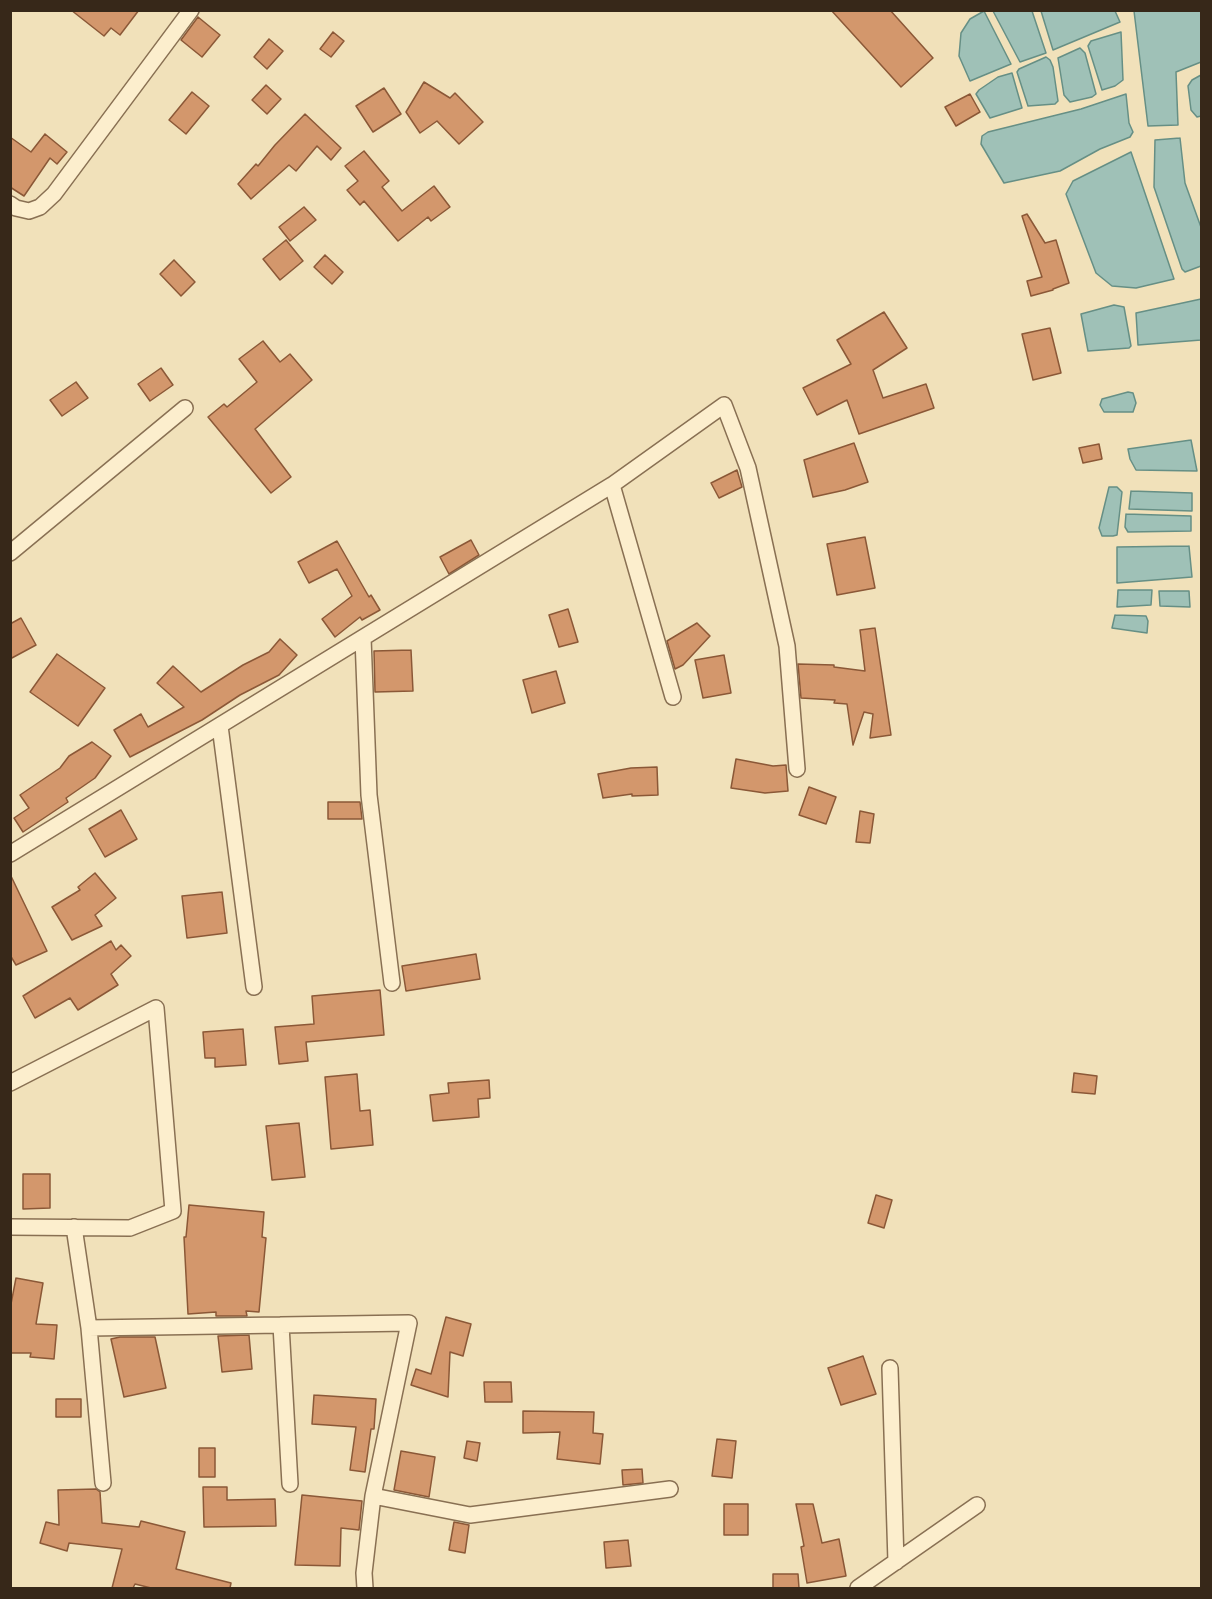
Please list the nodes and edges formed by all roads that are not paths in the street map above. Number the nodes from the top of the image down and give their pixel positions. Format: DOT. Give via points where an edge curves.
graph roads {
  1 [pos="190,10"];
  2 [pos="10,204"];
  3 [pos="185,408"];
  4 [pos="612,485"];
  5 [pos="10,553"];
  6 [pos="363,638"];
  7 [pos="673,697"];
  8 [pos="220,726"];
  9 [pos="797,769"];
  10 [pos="10,854"];
  11 [pos="392,983"];
  12 [pos="254,987"];
  13 [pos="10,1083"];
  14 [pos="10,1227"];
  15 [pos="74,1227"];
  16 [pos="281,1325"];
  17 [pos="90,1328"];
  18 [pos="890,1368"];
  19 [pos="103,1483"];
  20 [pos="290,1484"];
  21 [pos="670,1489"];
  22 [pos="373,1496"];
  23 [pos="977,1504"];
  24 [pos="896,1562"];
  25 [pos="365,1588"];
  26 [pos="858,1588"];
  1 -- 2 [label="street" via="54,194 29,211"];
  3 -- 5 [label="street"];
  4 -- 6 [label="street"];
  4 -- 7 [label="street"];
  4 -- 9 [label="street" via="724,405 748,468 787,646"];
  6 -- 8 [label="street"];
  6 -- 11 [label="street" via="369,795"];
  8 -- 10 [label="street"];
  8 -- 12 [label="street"];
  13 -- 15 [label="street" via="156,1008 173,1211 130,1228"];
  14 -- 15 [label="street"];
  15 -- 17 [label="street"];
  16 -- 17 [label="street"];
  16 -- 20 [label="street"];
  16 -- 22 [label="street" via="409,1323"];
  17 -- 19 [label="street"];
  18 -- 24 [label="street"];
  21 -- 22 [label="street" via="470,1515"];
  22 -- 25 [label="street"];
  23 -- 24 [label="street"];
  24 -- 26 [label="street"];
}
